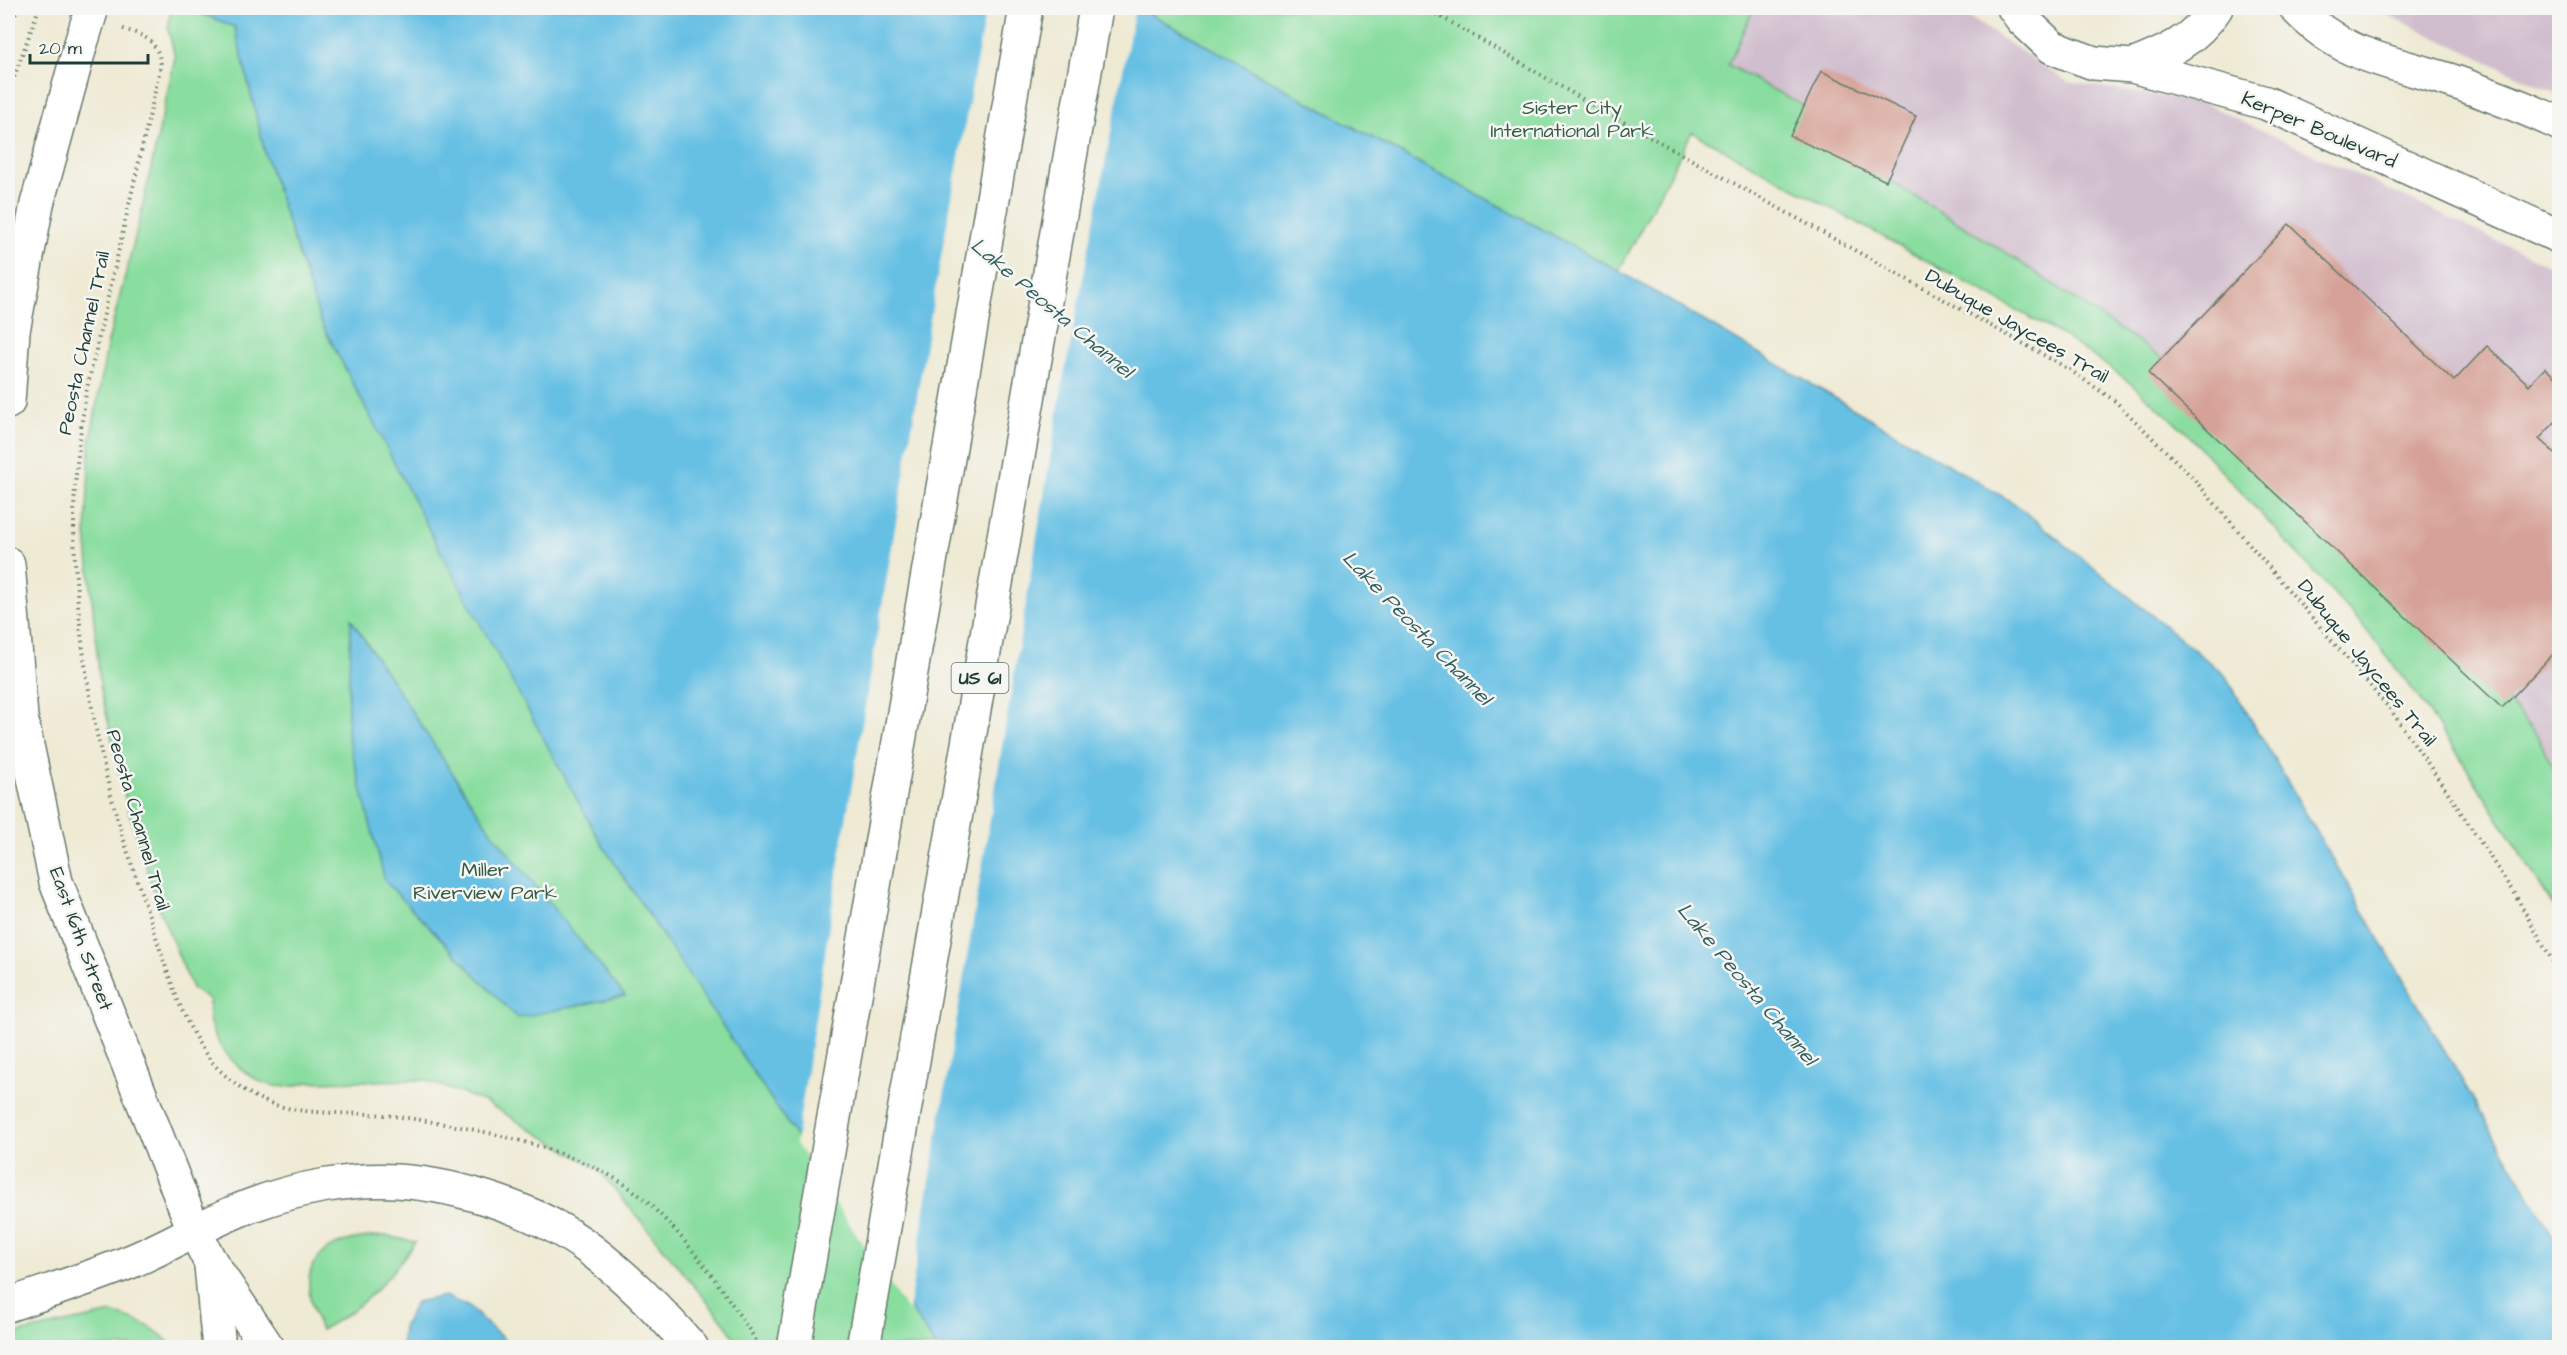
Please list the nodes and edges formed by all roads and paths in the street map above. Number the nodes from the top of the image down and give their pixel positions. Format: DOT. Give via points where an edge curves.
graph roads {
  1 [pos="20,8"];
  2 [pos="39,8"];
  3 [pos="1026,8"];
  4 [pos="1096,8"];
  5 [pos="1426,8"];
  6 [pos="2014,8"];
  7 [pos="2217,8"];
  8 [pos="2296,8"];
  9 [pos="103,17"];
  10 [pos="8,24"];
  11 [pos="2132,66"];
  12 [pos="8,94"];
  13 [pos="2559,124"];
  14 [pos="2559,237"];
  15 [pos="8,402"];
  16 [pos="8,564"];
  17 [pos="2559,974"];
  18 [pos="194,1230"];
  19 [pos="210,1261"];
  20 [pos="8,1305"];
  21 [pos="219,1347"];
  22 [pos="268,1347"];
  23 [pos="692,1347"];
  24 [pos="761,1347"];
  25 [pos="794,1347"];
  26 [pos="863,1347"];
  1 -- 10 [label="path"];
  2 -- 12 [label="path"];
  3 -- 25 [label="main road"];
  4 -- 26 [label="main road, US 61"];
  5 -- 17 [label="path, Dubuque Jaycees Trail" via="2067,368 2115,401 2193,478 2390,709 2517,898"];
  6 -- 11 [label="main road, Kerper Boulevard" via="2052,47 2094,63"];
  7 -- 11 [label="main road" via="2182,44"];
  8 -- 13 [label="main road" via="2314,27 2358,53 2522,106"];
  9 -- 15 [label="main road, bridge" via="79,50 37,204 13,331"];
  9 -- 24 [label="path, Peosta Channel Trail" via="146,38 159,50 161,65 86,393 74,520 77,585 96,728 114,807 176,996 212,1063 254,1096 306,1111 365,1113 483,1131 598,1169 644,1198 710,1271"];
  11 -- 14 [label="main road, Kerper Boulevard" via="2266,103"];
  16 -- 18 [label="main road, East 16th Street" via="21,717 56,882"];
  18 -- 19 [label="main road, East 16th Street"];
  18 -- 20 [label="main road" via="133,1261"];
  18 -- 23 [label="main road" via="255,1203 354,1182 397,1181 451,1189 542,1220 590,1249 645,1295"];
  19 -- 21 [label="main road"];
  19 -- 22 [label="main road"];
}
